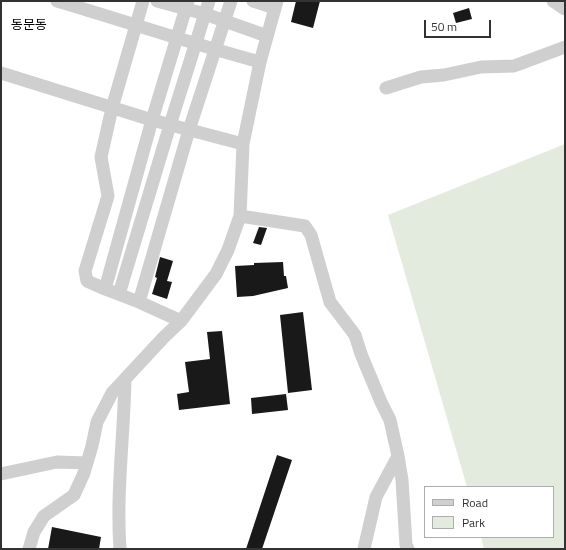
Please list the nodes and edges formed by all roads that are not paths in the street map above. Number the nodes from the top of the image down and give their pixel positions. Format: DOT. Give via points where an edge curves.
graph roads {
  1 [pos="57,1"];
  2 [pos="143,1"];
  3 [pos="157,1"];
  4 [pos="209,1"];
  5 [pos="231,1"];
  6 [pos="253,1"];
  7 [pos="553,1"];
  8 [pos="187,5"];
  9 [pos="276,5"];
  10 [pos="565,9"];
  11 [pos="205,14"];
  12 [pos="225,21"];
  13 [pos="136,25"];
  14 [pos="267,36"];
  15 [pos="177,38"];
  16 [pos="195,44"];
  17 [pos="565,47"];
  18 [pos="216,50"];
  19 [pos="260,62"];
  20 [pos="1,73"];
  21 [pos="386,88"];
  22 [pos="112,108"];
  23 [pos="152,120"];
  24 [pos="170,125"];
  25 [pos="189,130"];
  26 [pos="243,144"];
  27 [pos="240,216"];
  28 [pos="105,290"];
  29 [pos="119,294"];
  30 [pos="139,302"];
  31 [pos="181,320"];
  32 [pos="125,379"];
  33 [pos="398,456"];
  34 [pos="86,464"];
  35 [pos="1,474"];
  36 [pos="29,549"];
  37 [pos="120,549"];
  38 [pos="364,549"];
  39 [pos="408,549"];
  1 -- 13 [label="street"];
  2 -- 13 [label="street"];
  3 -- 8 [label="street"];
  4 -- 11 [label="street"];
  5 -- 12 [label="street"];
  6 -- 9 [label="street"];
  7 -- 10 [label="street"];
  8 -- 11 [label="street"];
  8 -- 15 [label="street"];
  9 -- 14 [label="street"];
  11 -- 12 [label="street"];
  11 -- 16 [label="street"];
  12 -- 14 [label="street"];
  12 -- 18 [label="street"];
  13 -- 15 [label="street"];
  13 -- 22 [label="street"];
  14 -- 19 [label="street"];
  15 -- 16 [label="street"];
  15 -- 23 [label="street"];
  16 -- 18 [label="street"];
  16 -- 24 [label="street"];
  17 -- 21 [label="street" via="514,66 481,67 421,77"];
  18 -- 19 [label="street"];
  18 -- 25 [label="street"];
  19 -- 26 [label="street"];
  20 -- 22 [label="street"];
  22 -- 23 [label="street"];
  22 -- 28 [label="street" via="101,157 108,196 86,271 88,281"];
  23 -- 24 [label="street"];
  23 -- 28 [label="street"];
  24 -- 25 [label="street"];
  24 -- 29 [label="street"];
  25 -- 26 [label="street"];
  25 -- 30 [label="street"];
  26 -- 27 [label="street"];
  27 -- 31 [label="street" via="216,274"];
  27 -- 33 [label="street" via="306,226 311,235 330,302 355,335 390,420"];
  28 -- 29 [label="street"];
  29 -- 30 [label="street"];
  30 -- 31 [label="street"];
  31 -- 32 [label="street"];
  32 -- 34 [label="street" via="112,393 97,422"];
  32 -- 37 [label="street"];
  33 -- 38 [label="street" via="376,497"];
  33 -- 39 [label="street"];
  34 -- 35 [label="street" via="57,462"];
  34 -- 36 [label="street" via="74,495 44,516 34,532"];
}
